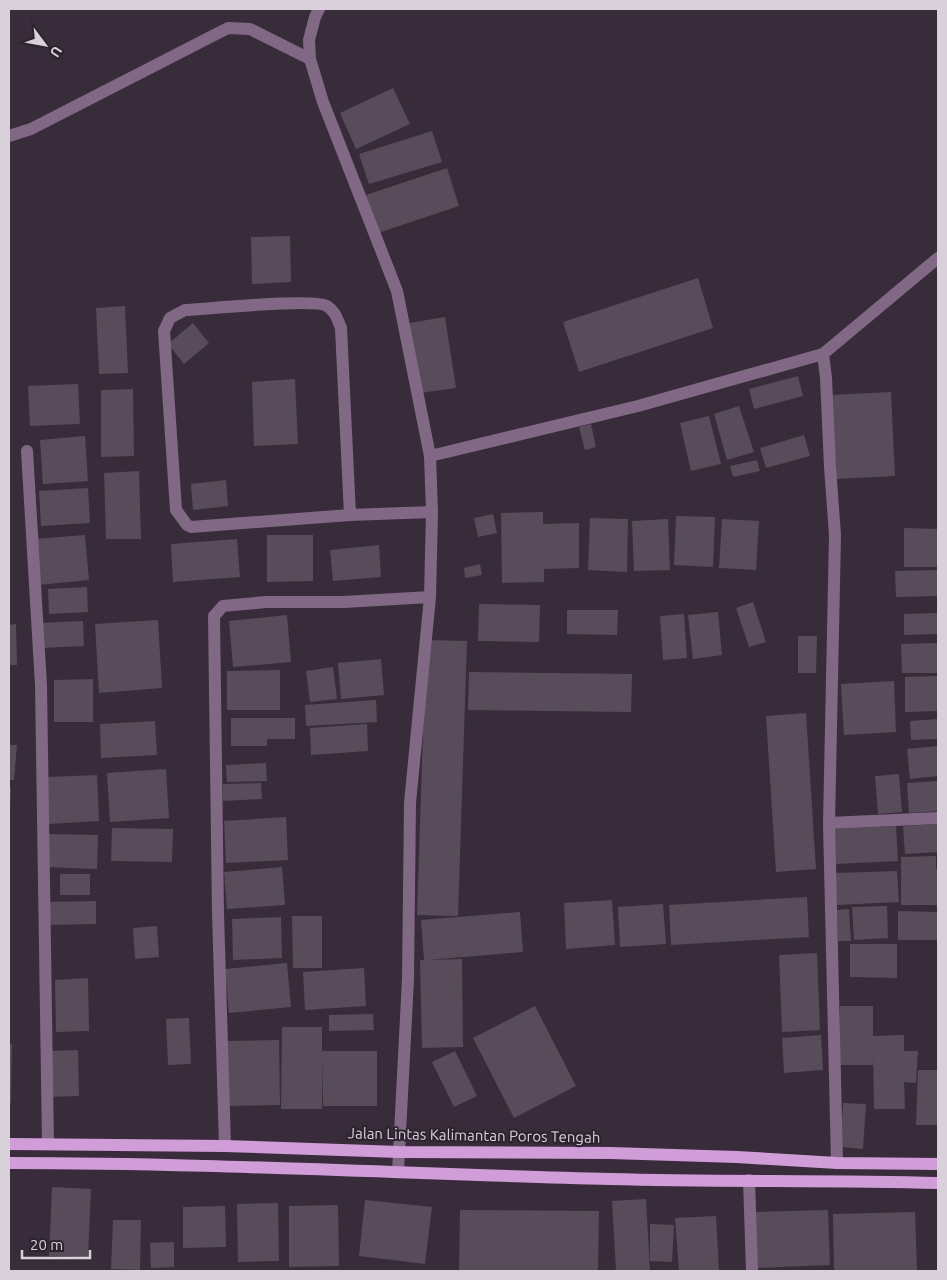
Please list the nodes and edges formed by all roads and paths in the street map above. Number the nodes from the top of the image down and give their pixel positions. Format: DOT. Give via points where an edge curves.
graph roads {
  1 [pos="319,9"];
  2 [pos="310,59"];
  3 [pos="9,136"];
  4 [pos="938,258"];
  5 [pos="824,354"];
  6 [pos="27,451"];
  7 [pos="430,456"];
  8 [pos="432,512"];
  9 [pos="350,515"];
  10 [pos="430,597"];
  11 [pos="938,818"];
  12 [pos="829,823"];
  13 [pos="9,1144"];
  14 [pos="48,1144"];
  15 [pos="225,1146"];
  16 [pos="399,1152"];
  17 [pos="9,1163"];
  18 [pos="838,1163"];
  19 [pos="938,1164"];
  20 [pos="398,1172"];
  21 [pos="749,1180"];
  22 [pos="938,1183"];
  23 [pos="752,1271"];
  1 -- 2 [label="street" via="309,40"];
  2 -- 3 [label="street" via="250,29 228,28 31,129"];
  2 -- 7 [label="street" via="323,102 397,291"];
  4 -- 5 [label="street"];
  5 -- 7 [label="street" via="638,406"];
  5 -- 12 [label="street" via="835,535"];
  6 -- 14 [label="street" via="41,685"];
  7 -- 8 [label="street"];
  8 -- 9 [label="street"];
  8 -- 10 [label="street"];
  9 -- 9 [label="street" via="187,525 176,510 164,331 170,318 185,310 305,303 326,305 336,313 341,328"];
  10 -- 15 [label="street" via="223,606 214,616"];
  10 -- 16 [label="street" via="410,803 408,979"];
  11 -- 12 [label="street"];
  12 -- 18 [label="street"];
  13 -- 14 [label="main road, Jalan Lintas Kalimantan Poros Tengah"];
  14 -- 15 [label="main road, Jalan Lintas Kalimantan Poros Tengah"];
  15 -- 16 [label="main road, Jalan Lintas Kalimantan Poros Tengah"];
  16 -- 18 [label="main road, Jalan Lintas Kalimantan Poros Tengah" via="611,1153"];
  16 -- 20 [label="street"];
  17 -- 20 [label="main road"];
  18 -- 19 [label="main road, Jalan Lintas Kalimantan Poros Tengah"];
  20 -- 21 [label="main road"];
  21 -- 22 [label="main road"];
  21 -- 23 [label="street"];
}
